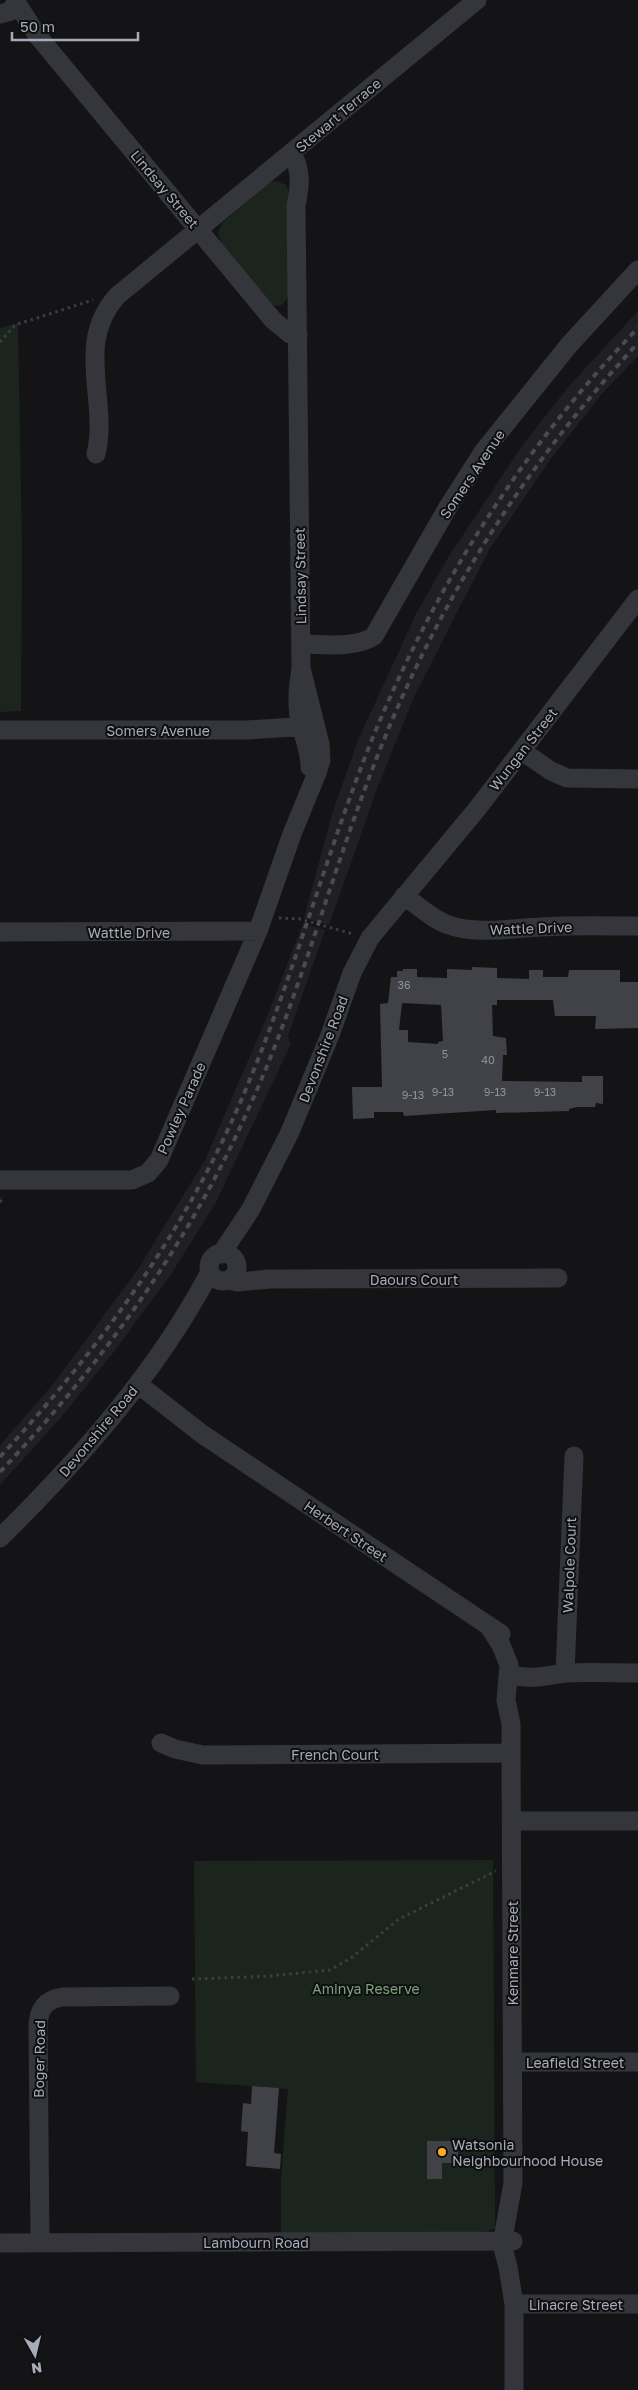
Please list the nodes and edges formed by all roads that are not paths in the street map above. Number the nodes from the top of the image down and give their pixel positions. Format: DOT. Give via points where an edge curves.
graph roads {
  1 [pos="477,0"];
  2 [pos="10,7"];
  3 [pos="285,159"];
  4 [pos="199,231"];
  5 [pos="638,270"];
  6 [pos="298,335"];
  7 [pos="96,454"];
  8 [pos="638,599"];
  9 [pos="301,644"];
  10 [pos="309,726"];
  11 [pos="0,730"];
  12 [pos="522,751"];
  13 [pos="638,779"];
  14 [pos="404,896"];
  15 [pos="261,924"];
  16 [pos="638,926"];
  17 [pos="0,932"];
  18 [pos="0,1180"];
  19 [pos="227,1269"];
  20 [pos="558,1278"];
  21 [pos="134,1389"];
  22 [pos="574,1456"];
  23 [pos="0,1538"];
  24 [pos="638,1673"];
  25 [pos="517,1674"];
  26 [pos="565,1674"];
  27 [pos="162,1743"];
  28 [pos="511,1753"];
  29 [pos="512,1821"];
  30 [pos="638,1821"];
  31 [pos="170,1996"];
  32 [pos="513,2062"];
  33 [pos="638,2062"];
  34 [pos="507,2241"];
  35 [pos="0,2243"];
  36 [pos="40,2243"];
  37 [pos="514,2304"];
  38 [pos="638,2304"];
  39 [pos="514,2390"];
  1 -- 3 [label="street, Stewart Terrace"];
  2 -- 4 [label="street, Lindsay Street"];
  3 -- 4 [label="street, Stewart Terrace"];
  3 -- 6 [label="street, Lindsay Street" via="296,206"];
  4 -- 6 [label="street, Lindsay Street" via="277,324 290,334"];
  4 -- 7 [label="street, Stewart Terrace" via="117,296 100,324 94,368 100,438"];
  5 -- 9 [label="street, Somers Avenue" via="556,360 484,452 448,507 374,636 354,643"];
  6 -- 9 [label="street, Lindsay Street"];
  8 -- 12 [label="street, Wungan Street"];
  9 -- 10 [label="street, Lindsay Street"];
  10 -- 11 [label="street, Somers Avenue" via="246,730"];
  10 -- 15 [label="street, Lindsay Street" via="320,744 321,760"];
  12 -- 13 [label="street" via="567,778"];
  12 -- 14 [label="street, Wungan Street"];
  14 -- 16 [label="street, Wattle Drive" via="440,921 463,928"];
  14 -- 19 [label="street, Devonshire Road" via="370,938 352,973 290,1132 251,1209"];
  15 -- 17 [label="street, Wattle Drive"];
  15 -- 18 [label="street, Powley Parade" via="159,1160 148,1173 132,1180"];
  19 -- 20 [label="street, Daours Court" via="269,1279"];
  19 -- 21 [label="street, Devonshire Road" via="186,1316"];
  21 -- 23 [label="street, Devonshire Road" via="78,1456"];
  21 -- 25 [label="street, Herbert Street" via="490,1628"];
  22 -- 26 [label="street, Walpole Court"];
  24 -- 26 [label="street"];
  25 -- 26 [label="street" via="543,1678"];
  25 -- 28 [label="street, Kenmare Street" via="506,1700 511,1724"];
  27 -- 28 [label="street, French Court" via="203,1755"];
  28 -- 29 [label="street, Kenmare Street"];
  29 -- 30 [label="street"];
  29 -- 32 [label="street, Kenmare Street"];
  31 -- 36 [label="street, Boger Road" via="62,1997 42,2009 38,2028"];
  32 -- 33 [label="street, Leafield Street"];
  32 -- 34 [label="street, Kenmare Street" via="513,2183 519,2218"];
  34 -- 36 [label="street, Lambourn Road"];
  34 -- 37 [label="street, Kenmare Street" via="518,2270"];
  35 -- 36 [label="street, Lambourn Road"];
  37 -- 38 [label="street, Linacre Street"];
  37 -- 39 [label="street, Kenmare Street"];
}
